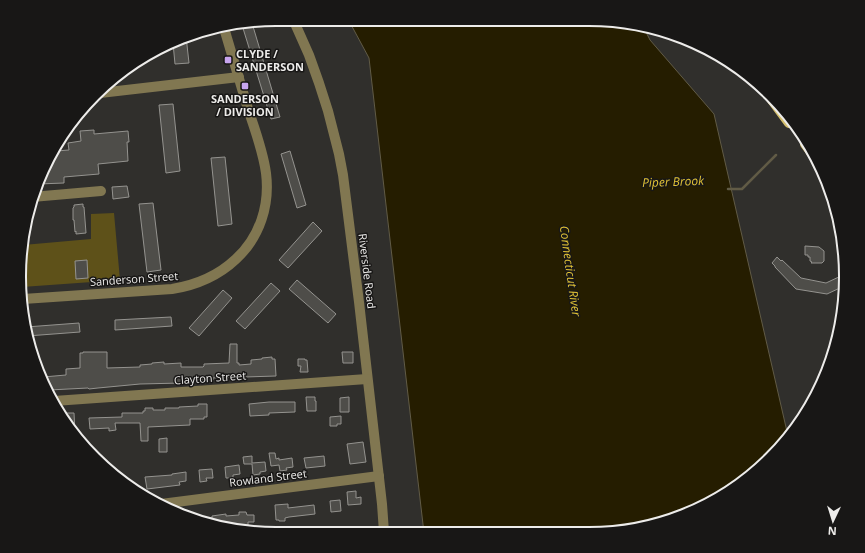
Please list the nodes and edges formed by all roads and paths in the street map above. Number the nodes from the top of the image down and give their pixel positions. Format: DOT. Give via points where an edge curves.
graph roads {
  1 [pos="296,26"];
  2 [pos="225,32"];
  3 [pos="239,77"];
  4 [pos="106,92"];
  5 [pos="101,192"];
  6 [pos="39,197"];
  7 [pos="27,299"];
  8 [pos="367,379"];
  9 [pos="59,401"];
  10 [pos="379,476"];
  11 [pos="170,503"];
  12 [pos="384,527"];
  1 -- 8 [label="street, Riverside Road" via="319,83 339,154 346,192"];
  2 -- 3 [label="street, Sanderson Street"];
  3 -- 4 [label="street"];
  3 -- 7 [label="street, Sanderson Street" via="266,173 264,208 260,225 253,239 239,256 223,270 204,281 183,287"];
  5 -- 6 [label="street"];
  8 -- 9 [label="street, Clayton Street"];
  8 -- 10 [label="street, Riverside Road"];
  10 -- 11 [label="street, Rowland Street"];
  10 -- 12 [label="street, Riverside Road"];
}
